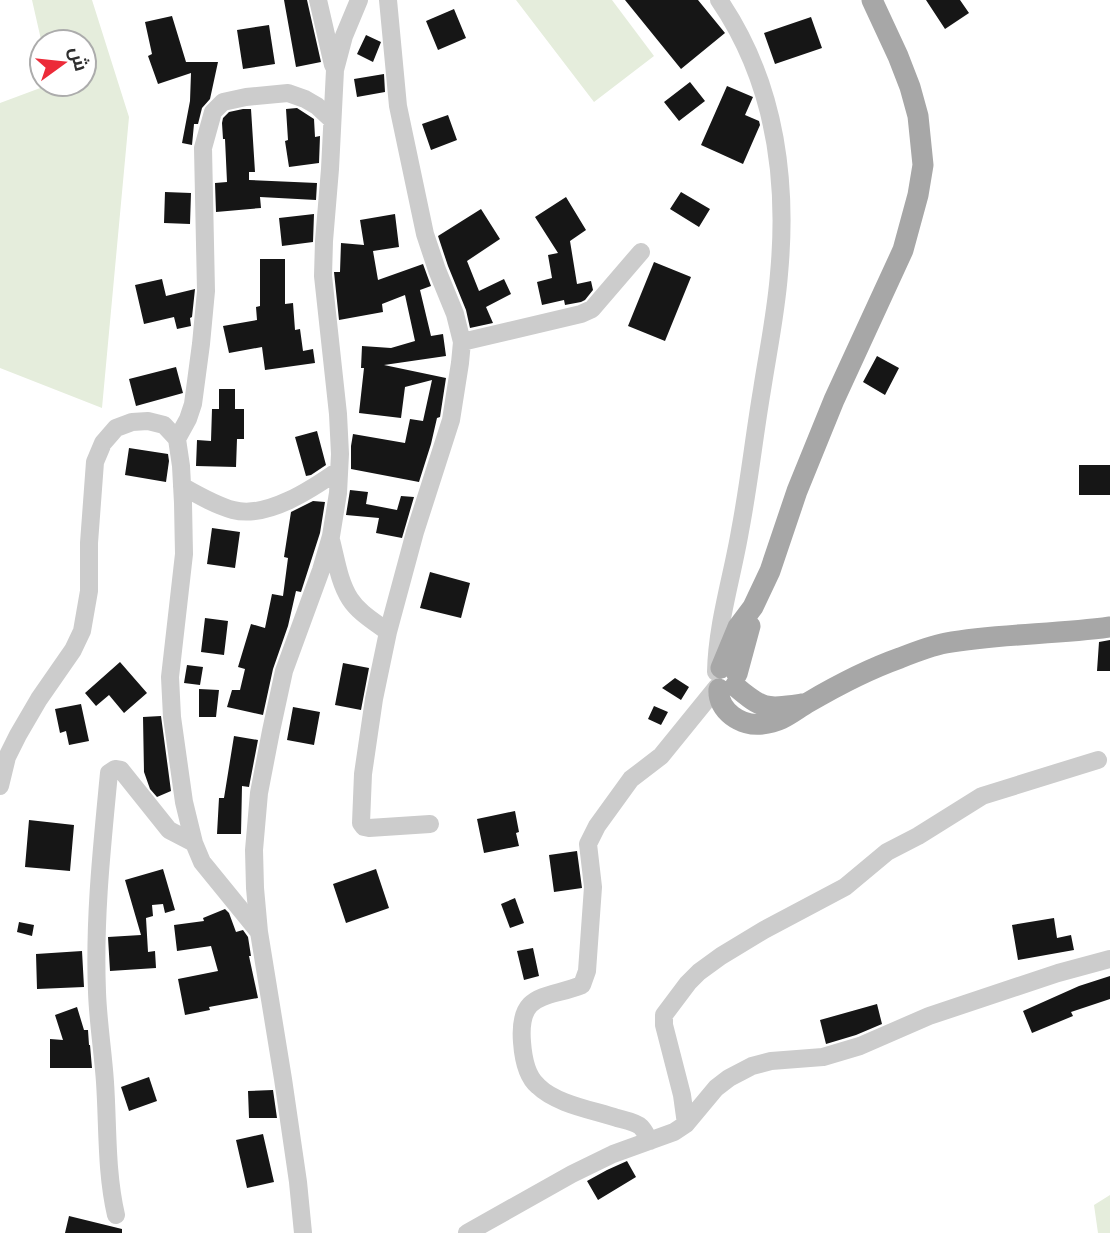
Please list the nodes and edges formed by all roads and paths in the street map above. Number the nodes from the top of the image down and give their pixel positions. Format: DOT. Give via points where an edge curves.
graph roads {
  1 [pos="318,0"];
  2 [pos="359,0"];
  3 [pos="388,0"];
  4 [pos="719,0"];
  5 [pos="872,0"];
  6 [pos="335,70"];
  7 [pos="332,120"];
  8 [pos="641,252"];
  9 [pos="462,342"];
  10 [pos="177,439"];
  11 [pos="339,470"];
  12 [pos="183,486"];
  13 [pos="331,536"];
  14 [pos="1110,627"];
  15 [pos="388,632"];
  16 [pos="724,679"];
  17 [pos="1098,760"];
  18 [pos="0,786"];
  19 [pos="430,824"];
  20 [pos="194,843"];
  21 [pos="259,932"];
  22 [pos="1110,959"];
  23 [pos="686,1124"];
  24 [pos="650,1141"];
  25 [pos="116,1216"];
  26 [pos="303,1233"];
  27 [pos="467,1233"];
  1 -- 6 [label="street"];
  2 -- 6 [label="street"];
  3 -- 9 [label="street" via="398,106 429,249"];
  4 -- 16 [label="street" via="747,46 763,86 776,140 782,227 773,322 720,629"];
  5 -- 16 [label="main road" via="898,56 918,116 923,165 918,195 903,250 834,400 770,571 738,627"];
  6 -- 7 [label="street"];
  7 -- 10 [label="street" via="317,106 288,93 223,102 213,112 203,148 204,318 193,404"];
  7 -- 11 [label="street" via="323,276 337,400"];
  8 -- 9 [label="street" via="592,309"];
  9 -- 15 [label="street" via="451,420"];
  10 -- 12 [label="street"];
  10 -- 18 [label="street" via="164,425 148,421 116,428 103,443 95,462 89,591 82,631 18,735"];
  11 -- 12 [label="street" via="314,488 259,511 234,510"];
  11 -- 13 [label="street"];
  12 -- 20 [label="street" via="184,554 170,677 182,790"];
  13 -- 15 [label="street" via="350,599"];
  13 -- 21 [label="street" via="284,670 259,793 254,850"];
  14 -- 16 [label="main road" via="943,643 851,679 807,704 764,706"];
  15 -- 19 [label="street" via="363,774 361,823 379,829"];
  16 -- 24 [label="street" via="661,756 631,779 597,826 588,844 593,887 582,985 533,1001 522,1020 523,1054 537,1085 567,1102 638,1125"];
  17 -- 23 [label="street" via="982,796 887,852 845,887 699,972 664,1015"];
  20 -- 21 [label="street" via="202,862"];
  20 -- 25 [label="street" via="169,830 121,770 109,773 96,939 110,1189"];
  21 -- 26 [label="street"];
  22 -- 23 [label="street" via="929,1016 860,1046 823,1057 752,1066 716,1088"];
  23 -- 24 [label="street"];
  24 -- 27 [label="street" via="572,1174"];
}
